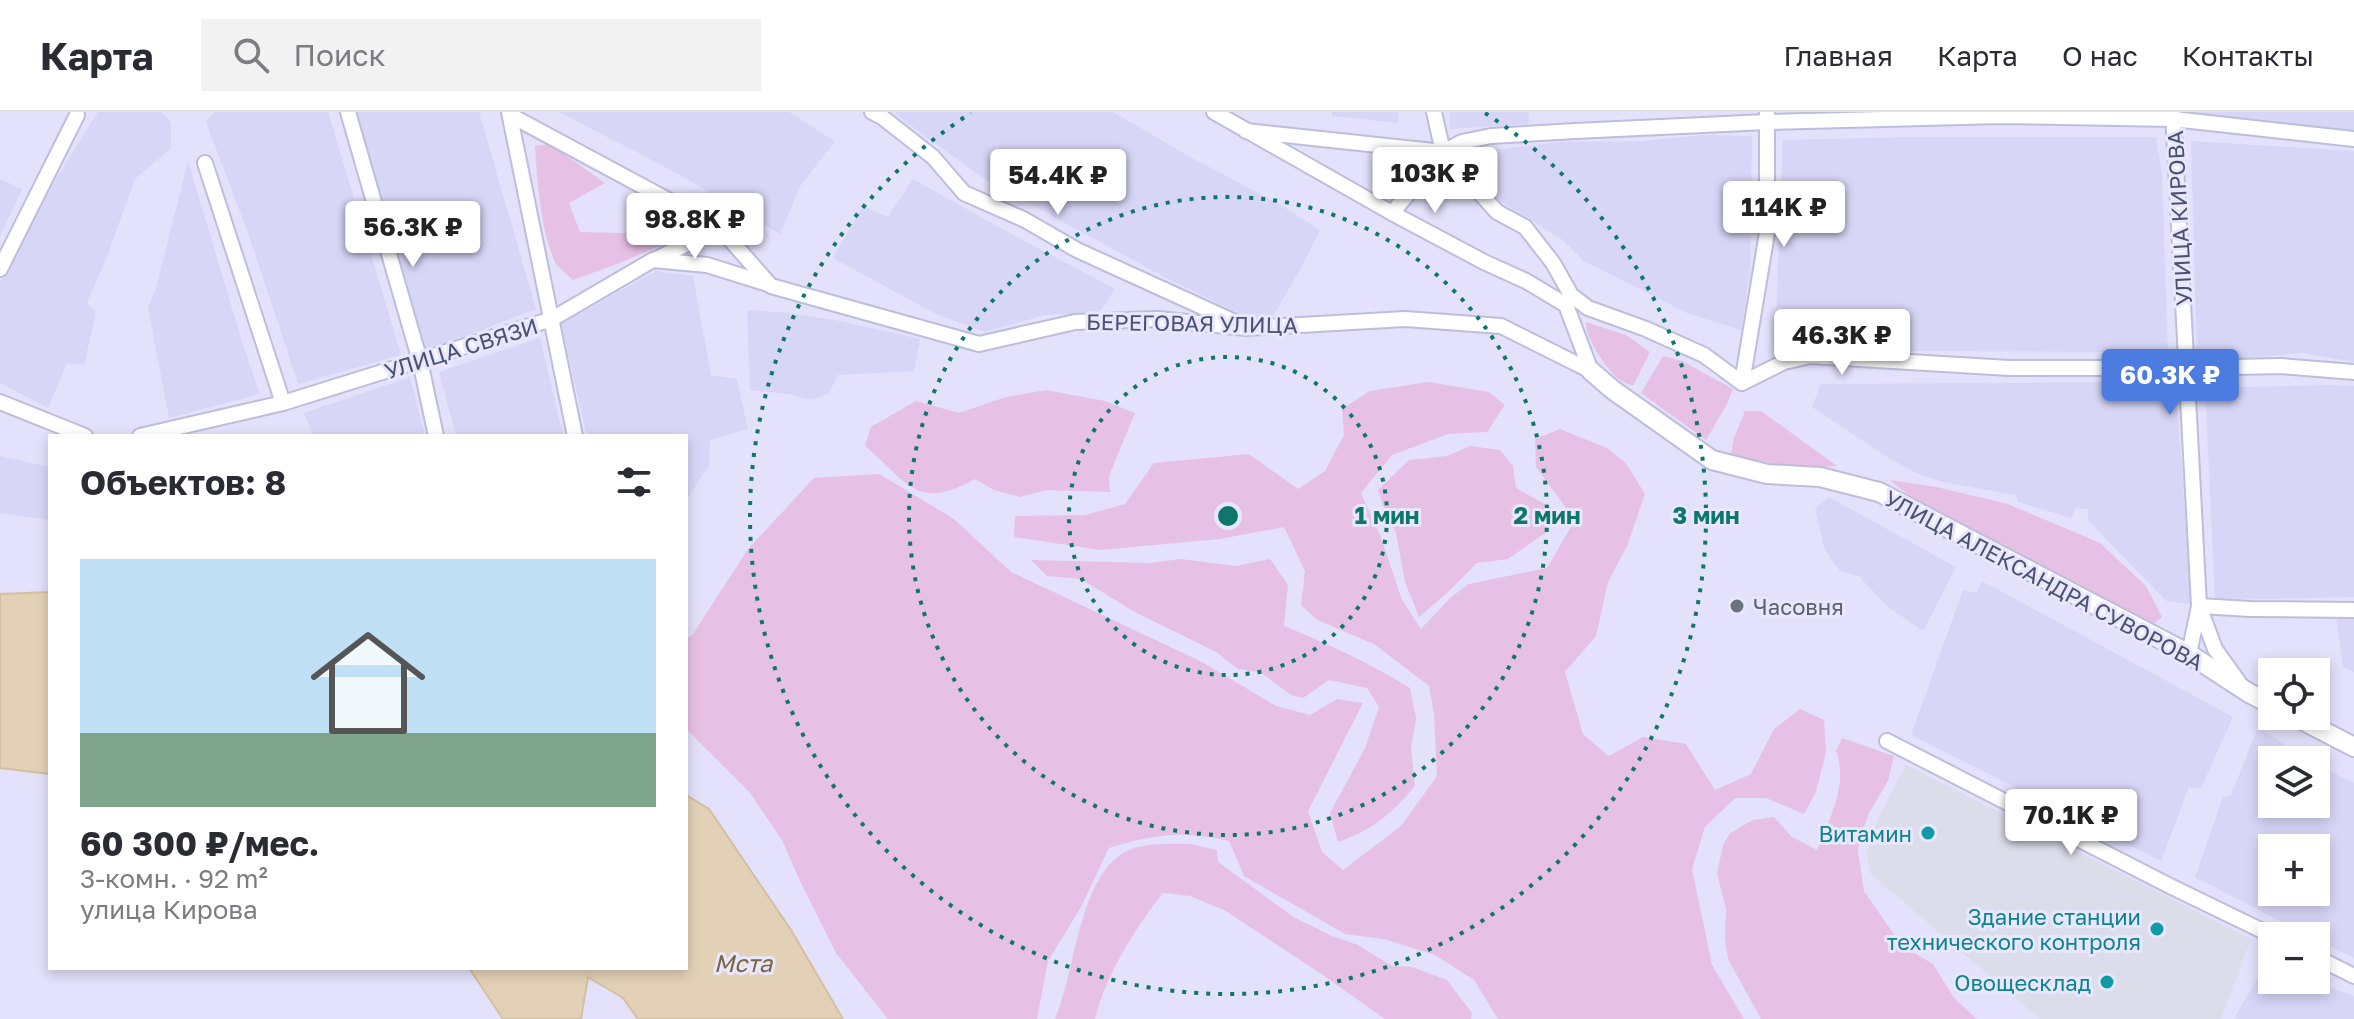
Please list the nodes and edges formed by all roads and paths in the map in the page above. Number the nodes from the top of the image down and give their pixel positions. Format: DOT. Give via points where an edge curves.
graph roads {
  1 [pos="348,112"];
  2 [pos="872,112"];
  3 [pos="1214,112"];
  4 [pos="1434,112"];
  5 [pos="510,113"];
  6 [pos="77,115"];
  7 [pos="2173,116"];
  8 [pos="1767,117"];
  9 [pos="1246,131"];
  10 [pos="2354,139"];
  11 [pos="1443,152"];
  12 [pos="205,163"];
  13 [pos="1392,213"];
  14 [pos="720,228"];
  15 [pos="653,260"];
  16 [pos="0,269"];
  17 [pos="771,286"];
  18 [pos="552,319"];
  19 [pos="1246,328"];
  20 [pos="420,361"];
  21 [pos="2187,368"];
  22 [pos="1591,371"];
  23 [pos="2354,372"];
  24 [pos="1742,383"];
  25 [pos="0,402"];
  26 [pos="283,403"];
  27 [pos="80,434"];
  28 [pos="149,434"];
  29 [pos="436,434"];
  30 [pos="575,434"];
  31 [pos="2199,606"];
  32 [pos="2354,610"];
  33 [pos="2189,654"];
  34 [pos="2249,693"];
  35 [pos="2258,698"];
  36 [pos="2321,730"];
  37 [pos="1887,741"];
  38 [pos="2354,747"];
  39 [pos="2258,929"];
  40 [pos="2330,964"];
  41 [pos="2354,976"];
  1 -- 20 [label="street"];
  2 -- 19 [label="street" via="933,157 964,193"];
  3 -- 9 [label="street, УЛИЦА АЛЕКСАНДРА СУВОРОВА"];
  4 -- 11 [label="street"];
  5 -- 14 [label="street"];
  5 -- 18 [label="street"];
  6 -- 16 [label="street"];
  7 -- 8 [label="street"];
  7 -- 10 [label="street"];
  7 -- 21 [label="street, УЛИЦА КИРОВА"];
  8 -- 11 [label="street" via="1491,136"];
  8 -- 24 [label="street" via="1767,233"];
  9 -- 11 [label="street"];
  9 -- 13 [label="street, УЛИЦА АЛЕКСАНДРА СУВОРОВА"];
  11 -- 13 [label="street"];
  11 -- 24 [label="street" via="1497,212 1525,227 1571,295 1588,308 1704,355"];
  12 -- 26 [label="street"];
  13 -- 22 [label="street, УЛИЦА АЛЕКСАНДРА СУВОРОВА" via="1566,305"];
  14 -- 15 [label="street, УЛИЦА СВЯЗИ"];
  14 -- 17 [label="street"];
  15 -- 17 [label="street" via="707,265"];
  15 -- 18 [label="street, УЛИЦА СВЯЗИ"];
  17 -- 19 [label="street, БЕРЕГОВАЯ УЛИЦА" via="979,344 1075,322 1158,319"];
  18 -- 20 [label="street, УЛИЦА СВЯЗИ"];
  18 -- 30 [label="street"];
  19 -- 22 [label="street, БЕРЕГОВАЯ УЛИЦА" via="1405,319 1501,326"];
  20 -- 26 [label="street, УЛИЦА СВЯЗИ"];
  20 -- 29 [label="street"];
  21 -- 23 [label="street" via="2281,366"];
  21 -- 24 [label="street" via="2009,368 1810,356 1784,362"];
  21 -- 31 [label="street, УЛИЦА КИРОВА"];
  22 -- 33 [label="street, УЛИЦА АЛЕКСАНДРА СУВОРОВА" via="1712,460 1879,492"];
  25 -- 27 [label="street"];
  26 -- 28 [label="street, УЛИЦА СВЯЗИ"];
  31 -- 32 [label="street"];
  31 -- 33 [label="street"];
  31 -- 34 [label="street, УЛИЦА КИРОВА" via="2215,649"];
  33 -- 34 [label="street, УЛИЦА АЛЕКСАНДРА СУВОРОВА"];
  34 -- 35 [label="street, УЛИЦА АЛЕКСАНДРА СУВОРОВА"];
  36 -- 38 [label="street"];
  37 -- 39 [label="street"];
  40 -- 41 [label="street"];
}
